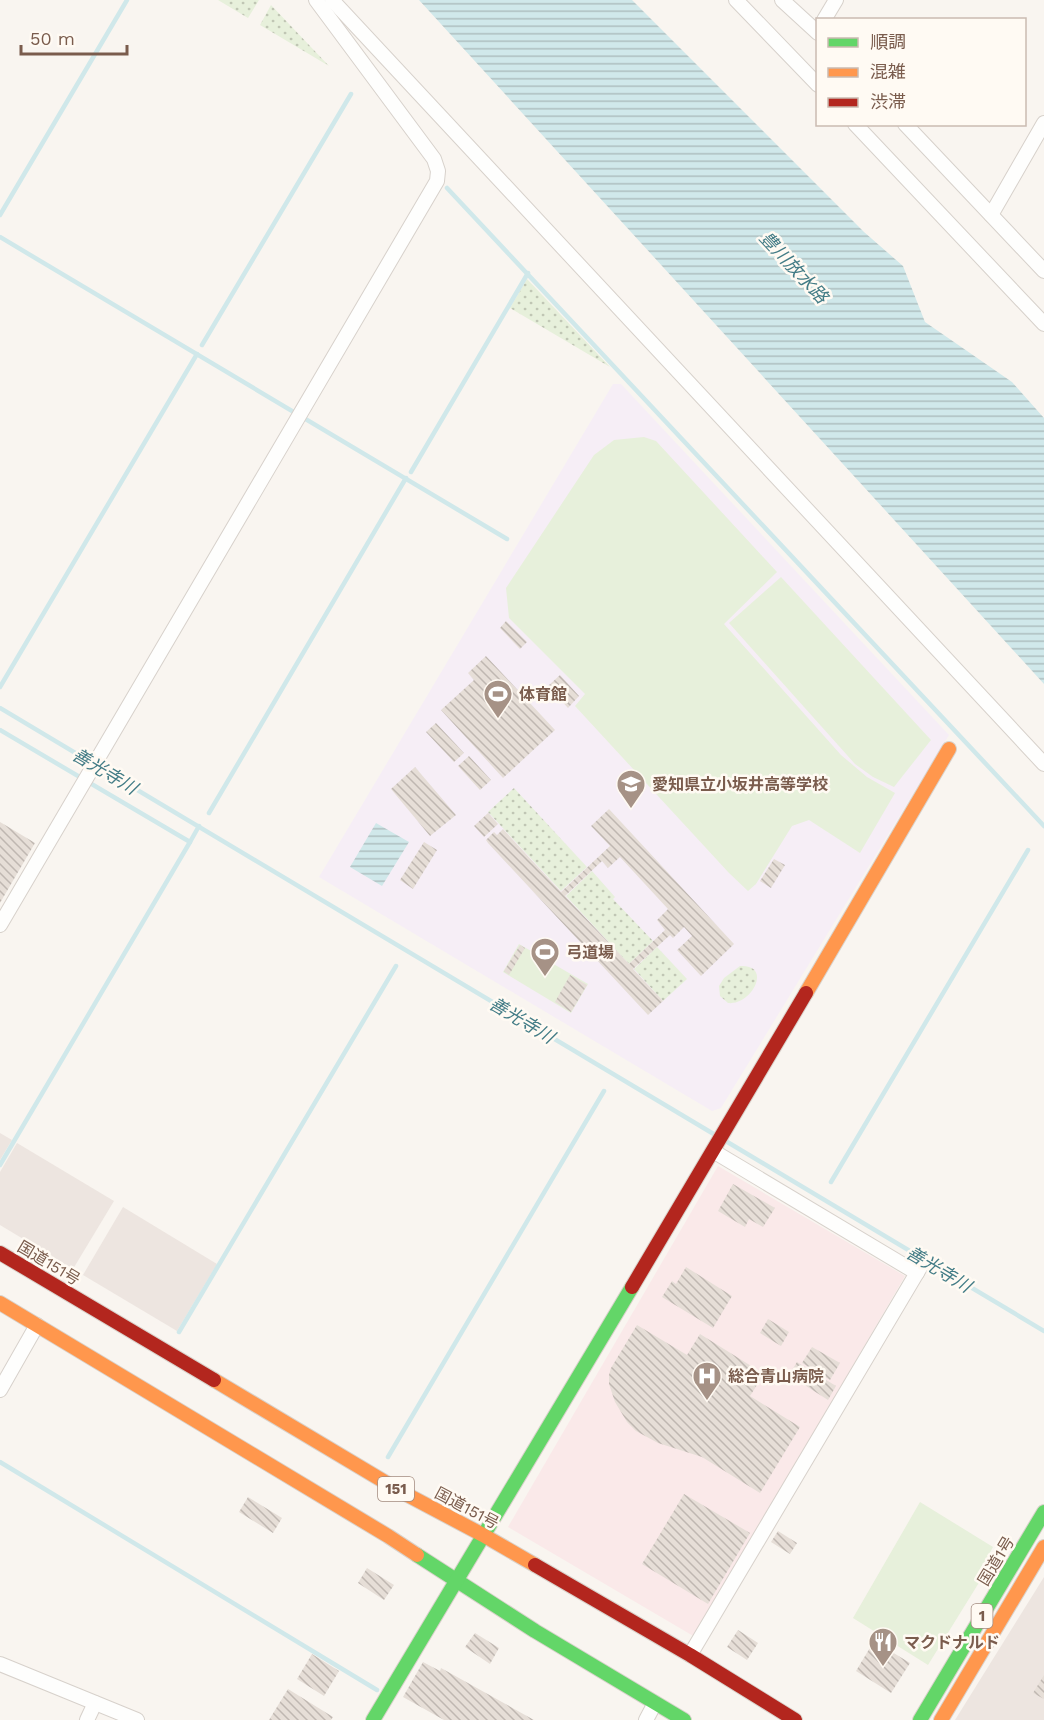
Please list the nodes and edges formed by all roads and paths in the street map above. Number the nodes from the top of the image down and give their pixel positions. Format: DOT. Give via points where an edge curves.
graph roads {
  1 [pos="316,0"];
  2 [pos="332,0"];
  3 [pos="736,0"];
  4 [pos="782,0"];
  5 [pos="836,0"];
  6 [pos="825,18"];
  7 [pos="816,31"];
  8 [pos="816,84"];
  9 [pos="1044,123"];
  10 [pos="857,126"];
  11 [pos="906,126"];
  12 [pos="991,215"];
  13 [pos="1044,271"];
  14 [pos="1044,324"];
  15 [pos="949,749"];
  16 [pos="1044,764"];
  17 [pos="0,925"];
  18 [pos="715,1147"];
  19 [pos="0,1253"];
  20 [pos="0,1303"];
  21 [pos="37,1325"];
  22 [pos="0,1390"];
  23 [pos="1044,1512"];
  24 [pos="483,1535"];
  25 [pos="1044,1547"];
  26 [pos="455,1581"];
  27 [pos="690,1655"];
  28 [pos="0,1664"];
  29 [pos="655,1702"];
  30 [pos="95,1703"];
  31 [pos="87,1720"];
  32 [pos="137,1720"];
  33 [pos="373,1720"];
  34 [pos="646,1720"];
  35 [pos="684,1720"];
  36 [pos="795,1720"];
  37 [pos="920,1720"];
  38 [pos="941,1720"];
  1 -- 17 [label="street" via="434,159 438,181"];
  2 -- 16 [label="street"];
  3 -- 8 [label="street"];
  4 -- 7 [label="street"];
  5 -- 6 [label="street"];
  9 -- 12 [label="street"];
  10 -- 14 [label="street"];
  11 -- 12 [label="street"];
  12 -- 13 [label="street"];
  15 -- 18 [label="main road"];
  18 -- 24 [label="main road"];
  18 -- 27 [label="street" via="919,1269"];
  19 -- 24 [label="main road, 国道151号 / 151" via="400,1491"];
  20 -- 21 [label="main road, 151"];
  21 -- 22 [label="street"];
  21 -- 26 [label="main road, 151" via="388,1536"];
  23 -- 37 [label="main road, 国道1号 / 1"];
  24 -- 26 [label="main road"];
  24 -- 27 [label="main road, 国道151号 / 151"];
  25 -- 38 [label="main road, 国道1号 / 1"];
  26 -- 29 [label="main road, 151"];
  26 -- 33 [label="main road"];
  27 -- 36 [label="main road, 国道151号 / 151"];
  28 -- 30 [label="street"];
  29 -- 34 [label="street"];
  29 -- 35 [label="main road, 151"];
  30 -- 31 [label="street"];
  30 -- 32 [label="street"];
}
